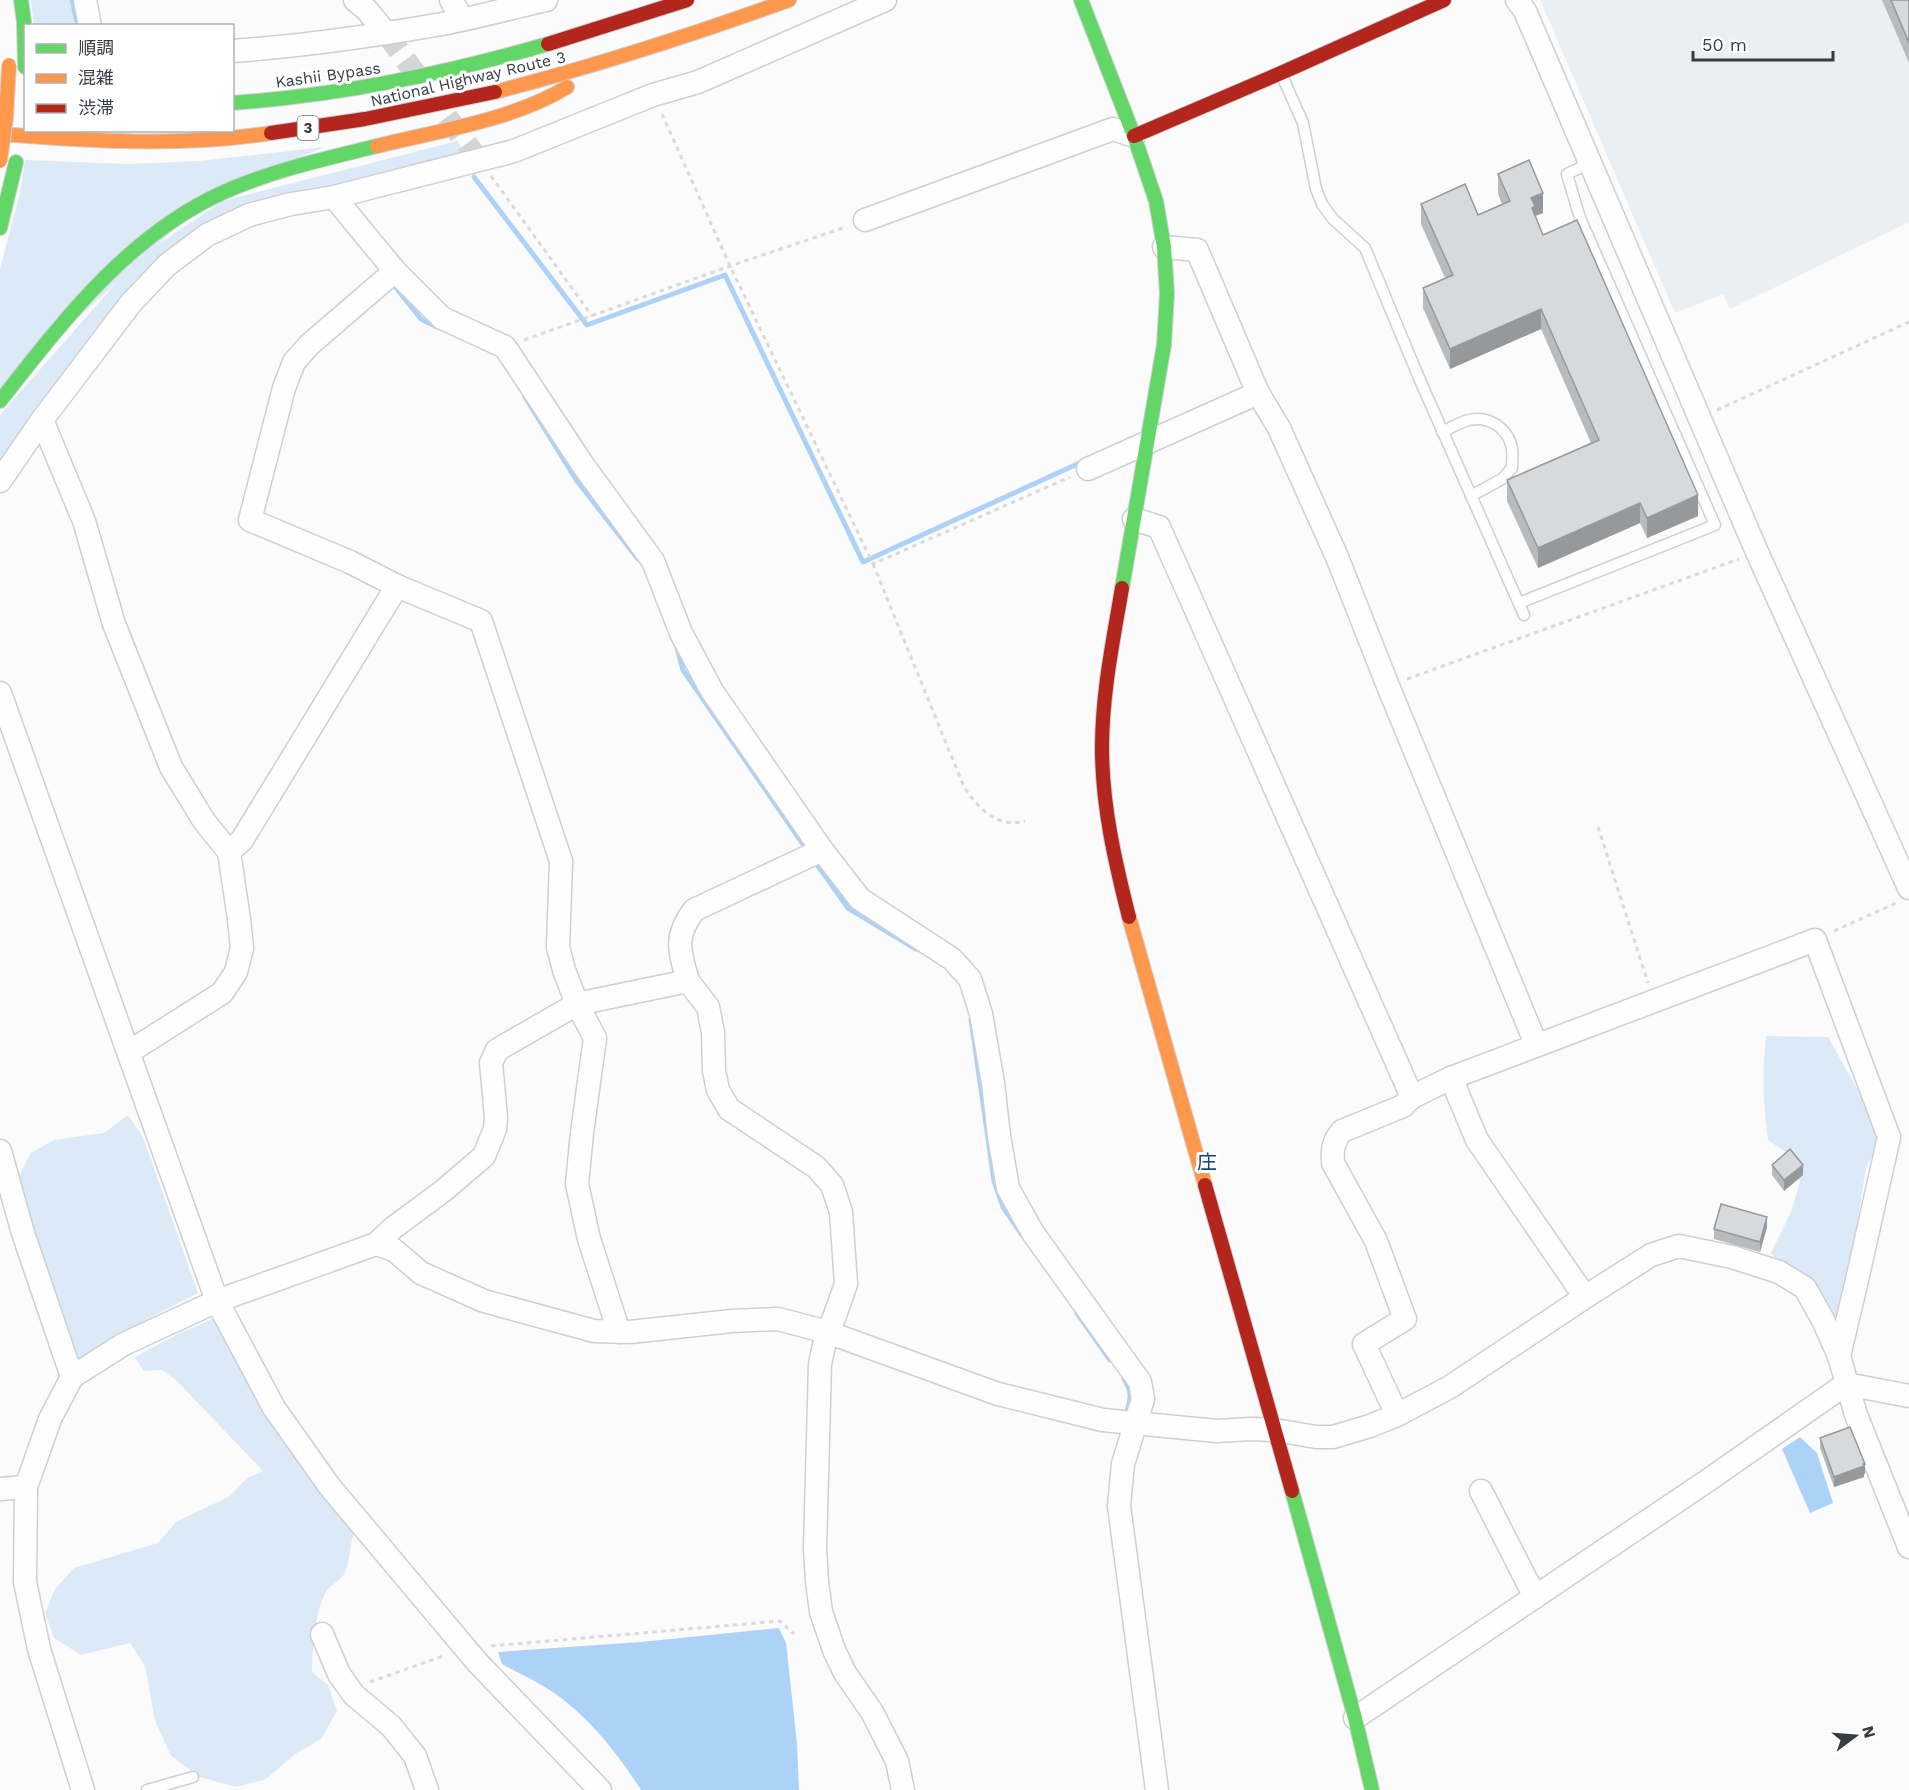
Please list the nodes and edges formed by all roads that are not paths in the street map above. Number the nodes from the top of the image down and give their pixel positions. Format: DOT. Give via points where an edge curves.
graph roads {
  1 [pos="21,0"];
  2 [pos="85,0"];
  3 [pos="355,0"];
  4 [pos="546,0"];
  5 [pos="687,0"];
  6 [pos="789,0"];
  7 [pos="885,0"];
  8 [pos="1081,0"];
  9 [pos="1444,0"];
  10 [pos="1517,0"];
  11 [pos="456,10"];
  12 [pos="24,24"];
  13 [pos="90,24"];
  14 [pos="386,33"];
  15 [pos="234,51"];
  16 [pos="9,60"];
  17 [pos="609,61"];
  18 [pos="1281,73"];
  19 [pos="427,75"];
  20 [pos="24,76"];
  21 [pos="0,84"];
  22 [pos="0,101"];
  23 [pos="17,103"];
  24 [pos="234,103"];
  25 [pos="21,118"];
  26 [pos="0,134"];
  27 [pos="1134,136"];
  28 [pos="0,161"];
  29 [pos="1590,163"];
  30 [pos="334,197"];
  31 [pos="865,220"];
  32 [pos="0,228"];
  33 [pos="1164,248"];
  34 [pos="395,271"];
  35 [pos="1258,393"];
  36 [pos="0,401"];
  37 [pos="42,420"];
  38 [pos="1443,432"];
  39 [pos="1148,441"];
  40 [pos="1088,469"];
  41 [pos="0,481"];
  42 [pos="1471,496"];
  43 [pos="1134,519"];
  44 [pos="398,586"];
  45 [pos="1519,603"];
  46 [pos="1524,615"];
  47 [pos="0,693"];
  48 [pos="822,850"];
  49 [pos="229,852"];
  50 [pos="1904,895"];
  51 [pos="688,981"];
  52 [pos="577,1004"];
  53 [pos="1536,1044"];
  54 [pos="129,1052"];
  55 [pos="1451,1078"];
  56 [pos="1412,1097"];
  57 [pos="0,1151"];
  58 [pos="376,1244"];
  59 [pos="1585,1297"];
  60 [pos="217,1301"];
  61 [pos="619,1332"];
  62 [pos="827,1332"];
  63 [pos="1839,1356"];
  64 [pos="72,1377"];
  65 [pos="1846,1384"];
  66 [pos="1909,1396"];
  67 [pos="1397,1415"];
  68 [pos="1136,1423"];
  69 [pos="1275,1430"];
  70 [pos="26,1487"];
  71 [pos="0,1489"];
  72 [pos="1481,1491"];
  73 [pos="1909,1547"];
  74 [pos="1535,1597"];
  75 [pos="322,1634"];
  76 [pos="1354,1718"];
  77 [pos="193,1778"];
  78 [pos="83,1790"];
  79 [pos="147,1790"];
  80 [pos="427,1790"];
  81 [pos="600,1790"];
  82 [pos="903,1790"];
  83 [pos="1157,1790"];
  84 [pos="1372,1790"];
  1 -- 12 [label="main road"];
  2 -- 13 [label="street"];
  3 -- 14 [label="street"];
  4 -- 11 [label="street"];
  5 -- 19 [label="main road, National Highway Route 3 / 3" via="593,31"];
  6 -- 17 [label="main road, National Highway Route 3 / 3"];
  7 -- 30 [label="street" via="698,82 653,95 514,152"];
  8 -- 27 [label="main road"];
  9 -- 18 [label="main road"];
  10 -- 29 [label="street" via="1525,10"];
  11 -- 14 [label="street"];
  14 -- 15 [label="street"];
  16 -- 28 [label="main road, bridge"];
  17 -- 26 [label="main road, National Highway Route 3 / 3" via="430,108 227,138 139,140"];
  17 -- 36 [label="main road" via="543,101 480,122 270,174 204,201 140,243 104,277"];
  18 -- 27 [label="main road"];
  18 -- 38 [label="lane" via="1303,123 1322,204 1365,248"];
  19 -- 24 [label="main road, Kashii Bypass / 3" via="299,98"];
  20 -- 21 [label="main road"];
  22 -- 23 [label="main road"];
  25 -- 32 [label="main road" via="16,162"];
  27 -- 31 [label="street" via="1113,129"];
  27 -- 33 [label="main road" via="1156,201"];
  29 -- 45 [label="lane" via="1567,174 1580,218 1715,525"];
  29 -- 50 [label="street"];
  30 -- 34 [label="street"];
  30 -- 37 [label="street" via="249,216 207,235 167,265 131,303"];
  33 -- 35 [label="street" via="1197,250"];
  33 -- 39 [label="main road" via="1164,345"];
  34 -- 44 [label="street" via="294,362 250,520"];
  34 -- 48 [label="street" via="442,318 505,347 653,561 681,633 712,691"];
  35 -- 39 [label="street"];
  35 -- 53 [label="street" via="1279,428 1337,557"];
  37 -- 41 [label="street"];
  37 -- 49 [label="street" via="84,521 114,624 171,767 204,821"];
  38 -- 42 [label="lane"];
  38 -- 42 [label="lane" via="1470,420 1483,419 1495,422 1512,447 1512,468 1502,479"];
  39 -- 40 [label="street"];
  39 -- 43 [label="main road"];
  42 -- 45 [label="lane"];
  43 -- 56 [label="street" via="1159,527"];
  43 -- 69 [label="main road" via="1106,688 1102,747 1109,824 1134,936"];
  44 -- 49 [label="street" via="242,840"];
  44 -- 52 [label="street" via="481,621 561,861 558,947"];
  45 -- 46 [label="lane"];
  47 -- 54 [label="street"];
  48 -- 51 [label="street" via="694,910 685,922 678,948"];
  48 -- 68 [label="street" via="860,899 952,959 970,979 981,1014 1008,1188 1033,1233 1140,1382 1143,1399"];
  49 -- 54 [label="street" via="242,948 236,972 222,993"];
  51 -- 52 [label="street"];
  51 -- 62 [label="street" via="708,1007 714,1071 718,1090 729,1109 816,1167 832,1185 841,1212 846,1284"];
  52 -- 58 [label="street" via="497,1050 490,1063 495,1129 484,1156"];
  52 -- 61 [label="street" via="595,1038 578,1184 589,1239"];
  53 -- 55 [label="street"];
  53 -- 63 [label="street" via="1815,940 1889,1137"];
  54 -- 60 [label="street"];
  55 -- 56 [label="street"];
  55 -- 59 [label="street" via="1477,1140"];
  56 -- 67 [label="street" via="1403,1106 1342,1131 1332,1149 1333,1163 1376,1241 1404,1319 1364,1344"];
  57 -- 64 [label="street"];
  58 -- 60 [label="street"];
  58 -- 61 [label="street" via="394,1250 421,1273 484,1300 594,1331"];
  59 -- 63 [label="street" via="1651,1256 1679,1246 1732,1257 1779,1272 1805,1288"];
  59 -- 67 [label="street" via="1450,1387"];
  60 -- 64 [label="street" via="124,1344"];
  60 -- 81 [label="street" via="274,1408 330,1487 465,1648"];
  61 -- 62 [label="street" via="778,1319"];
  62 -- 68 [label="street" via="998,1394 1103,1420"];
  62 -- 82 [label="street" via="820,1364 815,1549 821,1612 845,1673 872,1712 897,1761"];
  63 -- 65 [label="street"];
  64 -- 70 [label="street" via="50,1419"];
  65 -- 66 [label="street"];
  65 -- 73 [label="street"];
  65 -- 74 [label="street"];
  67 -- 69 [label="street" via="1333,1437"];
  68 -- 69 [label="street" via="1217,1431"];
  68 -- 83 [label="street" via="1123,1464 1119,1506"];
  69 -- 76 [label="main road"];
  70 -- 71 [label="street"];
  70 -- 78 [label="street" via="25,1582 39,1649"];
  72 -- 74 [label="street"];
  74 -- 76 [label="street"];
  75 -- 80 [label="street" via="339,1674 354,1695 391,1726 415,1756"];
  76 -- 84 [label="main road"];
  77 -- 79 [label="lane"];
}
